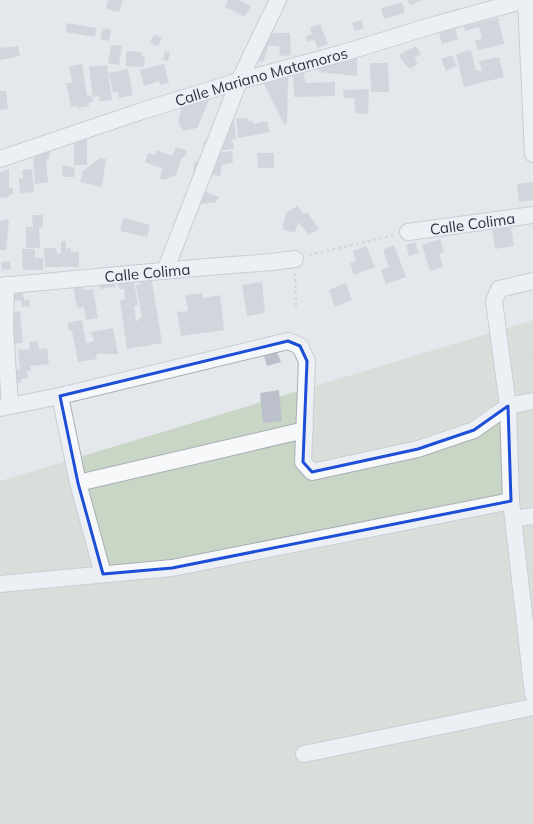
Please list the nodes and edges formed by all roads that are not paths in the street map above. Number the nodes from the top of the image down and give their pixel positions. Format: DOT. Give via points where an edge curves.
graph roads {
  1 [pos="278,0"];
  2 [pos="525,0"];
  3 [pos="239,81"];
  4 [pos="533,154"];
  5 [pos="0,159"];
  6 [pos="533,215"];
  7 [pos="408,232"];
  8 [pos="295,259"];
  9 [pos="165,271"];
  10 [pos="533,281"];
  11 [pos="3,286"];
  12 [pos="60,396"];
  13 [pos="533,402"];
  14 [pos="511,405"];
  15 [pos="5,407"];
  16 [pos="305,430"];
  17 [pos="78,483"];
  18 [pos="511,501"];
  19 [pos="533,516"];
  20 [pos="513,519"];
  21 [pos="102,574"];
  22 [pos="0,584"];
  23 [pos="528,611"];
  24 [pos="533,694"];
  25 [pos="533,707"];
  26 [pos="304,754"];
  1 -- 3 [label="street"];
  2 -- 3 [label="street, Calle Mariano Matamoros"];
  2 -- 4 [label="street"];
  3 -- 5 [label="street, Calle Mariano Matamoros" via="142,110"];
  3 -- 9 [label="street"];
  6 -- 7 [label="street, Calle Colima"];
  8 -- 9 [label="street, Calle Colima"];
  9 -- 11 [label="street, Calle Colima"];
  10 -- 14 [label="street" via="499,289 494,301"];
  11 -- 15 [label="street"];
  12 -- 15 [label="street"];
  12 -- 16 [label="street" via="288,341 300,346 307,361"];
  12 -- 17 [label="street"];
  13 -- 14 [label="street"];
  14 -- 16 [label="street" via="474,430 418,449 312,472 303,462"];
  14 -- 18 [label="street"];
  16 -- 17 [label="street"];
  17 -- 21 [label="street"];
  18 -- 20 [label="street"];
  18 -- 21 [label="street" via="172,568"];
  19 -- 20 [label="street"];
  20 -- 23 [label="street"];
  21 -- 22 [label="street"];
  23 -- 24 [label="street"];
  25 -- 26 [label="street"];
}
